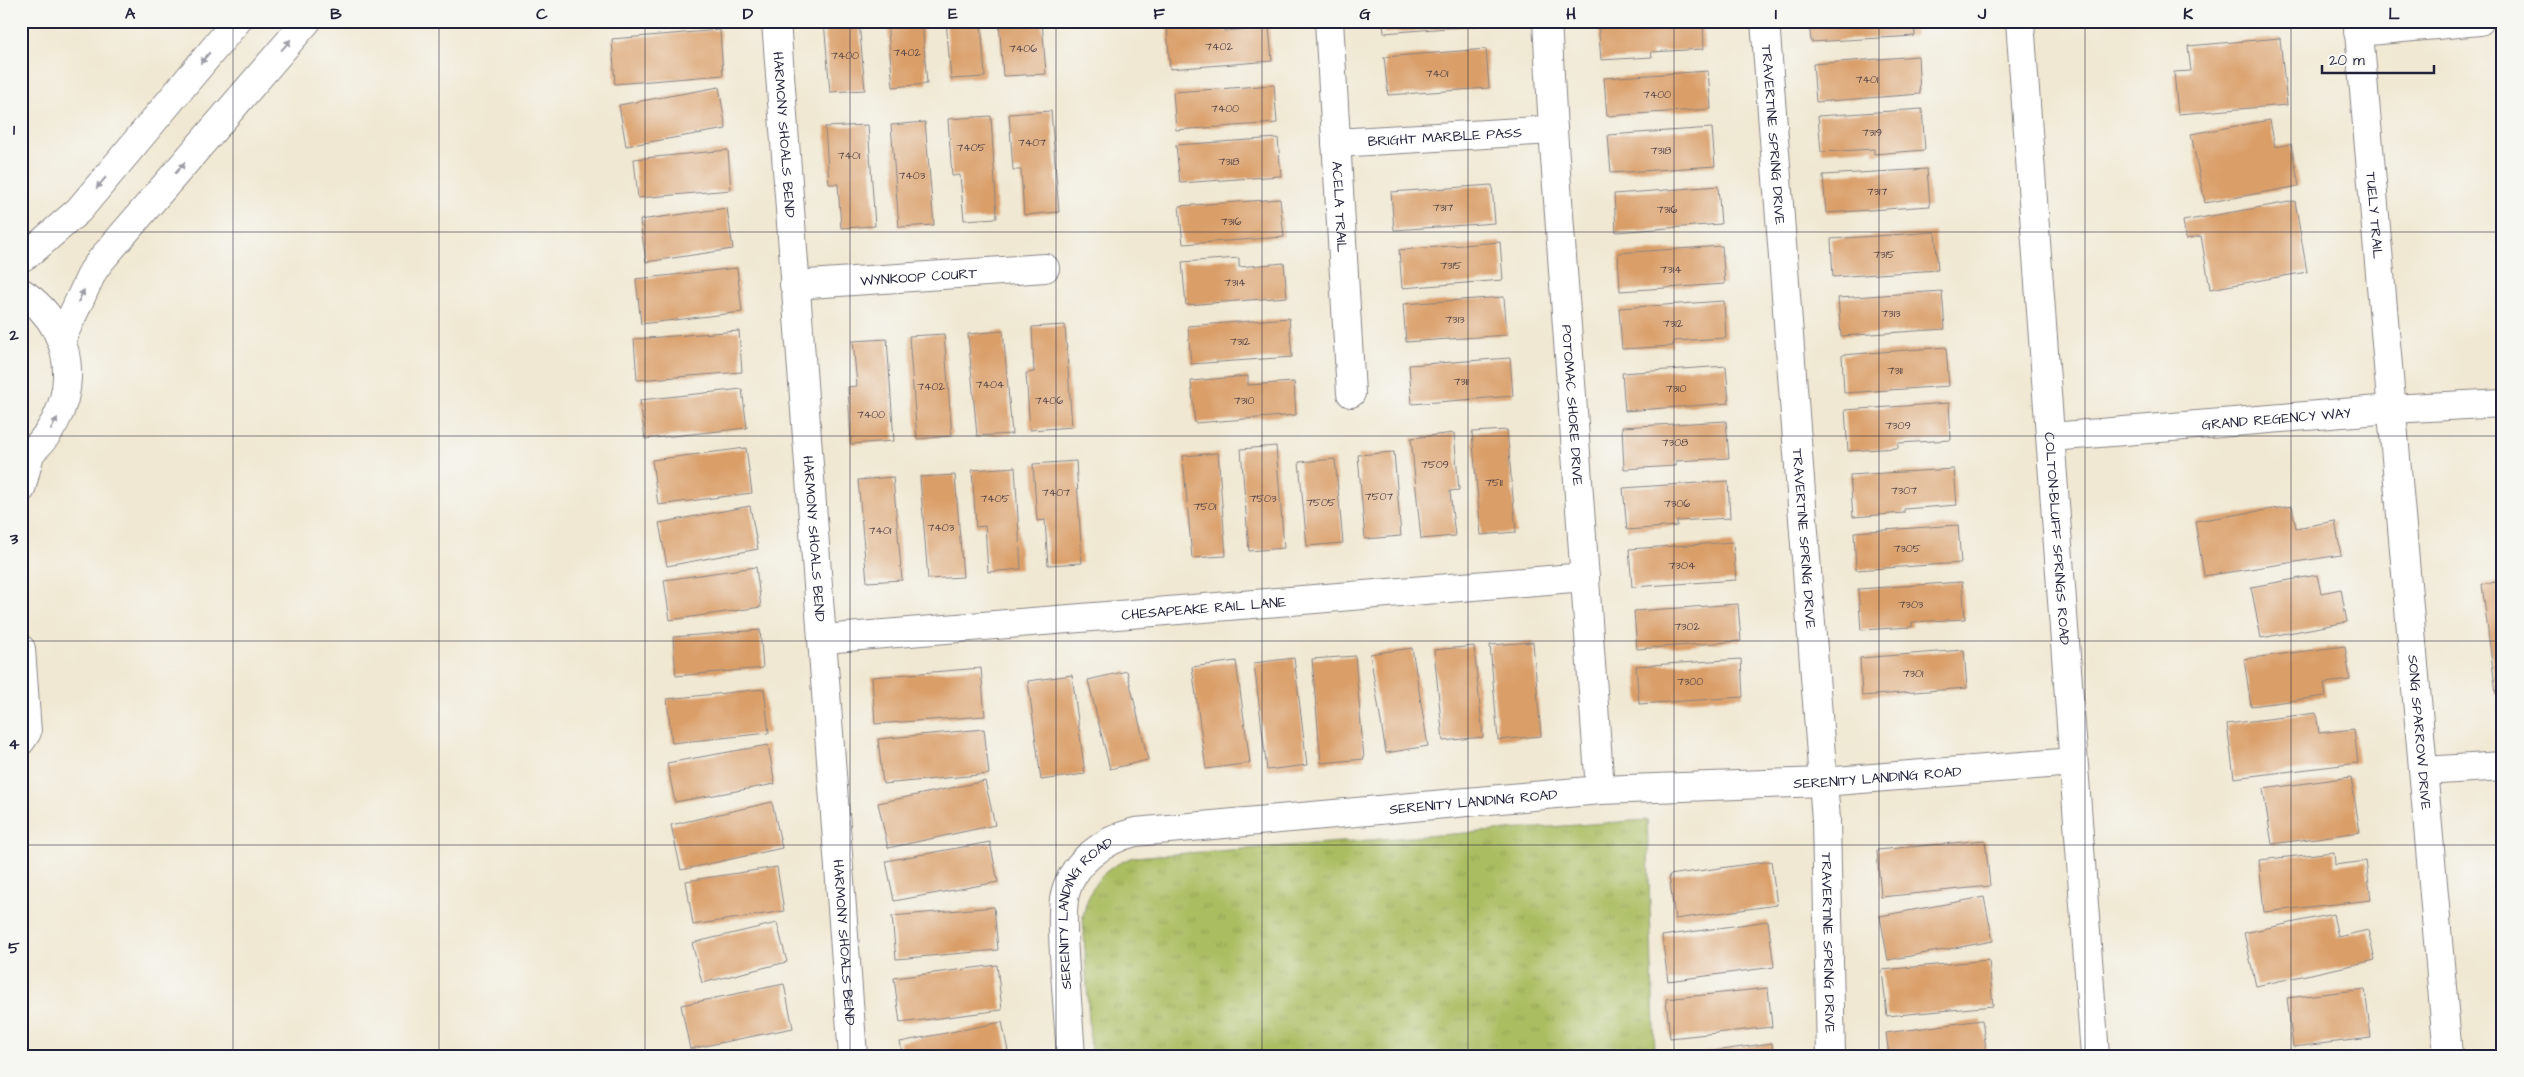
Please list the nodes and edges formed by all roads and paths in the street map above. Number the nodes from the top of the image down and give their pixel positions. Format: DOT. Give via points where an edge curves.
graph roads {
  1 [pos="237,21"];
  2 [pos="306,21"];
  3 [pos="776,21"];
  4 [pos="1329,21"];
  5 [pos="1547,21"];
  6 [pos="1765,21"];
  7 [pos="2020,21"];
  8 [pos="2480,21"];
  9 [pos="2358,26"];
  10 [pos="1553,130"];
  11 [pos="1336,144"];
  12 [pos="21,258"];
  13 [pos="1045,268"];
  14 [pos="794,285"];
  15 [pos="21,292"];
  16 [pos="60,340"];
  17 [pos="1351,393"];
  18 [pos="2503,403"];
  19 [pos="2391,409"];
  20 [pos="2051,437"];
  21 [pos="25,457"];
  22 [pos="21,489"];
  23 [pos="1585,577"];
  24 [pos="823,639"];
  25 [pos="21,649"];
  26 [pos="21,741"];
  27 [pos="2073,762"];
  28 [pos="2503,766"];
  29 [pos="2424,771"];
  30 [pos="1823,782"];
  31 [pos="1600,790"];
  32 [pos="853,1056"];
  33 [pos="1070,1056"];
  34 [pos="1831,1056"];
  35 [pos="2095,1056"];
  36 [pos="2448,1056"];
  1 -- 12 [label="street, one-way" via="79,210"];
  16 -- 2 [label="street, one-way" via="101,260"];
  3 -- 14 [label="street, HARMONY SHOALS BEND"];
  4 -- 11 [label="street, ACELA TRAIL"];
  5 -- 10 [label="street, POTOMAC SHORE DRIVE"];
  6 -- 30 [label="street, TRAVERTINE SPRING DRIVE"];
  7 -- 20 [label="street, COLTON-BLUFF SPRINGS ROAD"];
  8 -- 9 [label="street"];
  9 -- 19 [label="street, TUELY TRAIL"];
  10 -- 11 [label="street, BRIGHT MARBLE PASS"];
  10 -- 23 [label="street, POTOMAC SHORE DRIVE"];
  11 -- 17 [label="street, ACELA TRAIL"];
  13 -- 14 [label="street, WYNKOOP COURT"];
  14 -- 24 [label="street, HARMONY SHOALS BEND"];
  15 -- 16 [label="street" via="39,306"];
  21 -- 16 [label="street, one-way" via="53,428 62,407 67,362"];
  18 -- 19 [label="street, GRAND REGENCY WAY"];
  19 -- 20 [label="street, GRAND REGENCY WAY"];
  19 -- 29 [label="street, SONG SPARROW DRIVE"];
  20 -- 27 [label="street, COLTON-BLUFF SPRINGS ROAD"];
  21 -- 22 [label="street"];
  23 -- 24 [label="street, CHESAPEAKE RAIL LANE"];
  23 -- 31 [label="street, POTOMAC SHORE DRIVE"];
  24 -- 32 [label="street, HARMONY SHOALS BEND"];
  25 -- 26 [label="street" via="27,732"];
  27 -- 30 [label="street, SERENITY LANDING ROAD"];
  27 -- 35 [label="street, COLTON-BLUFF SPRINGS ROAD"];
  28 -- 29 [label="street"];
  29 -- 36 [label="street, SONG SPARROW DRIVE"];
  30 -- 31 [label="street, SERENITY LANDING ROAD"];
  30 -- 34 [label="street, TRAVERTINE SPRING DRIVE"];
  31 -- 33 [label="street, SERENITY LANDING ROAD" via="1134,832 1115,837 1090,853 1073,876 1064,898"];
}
